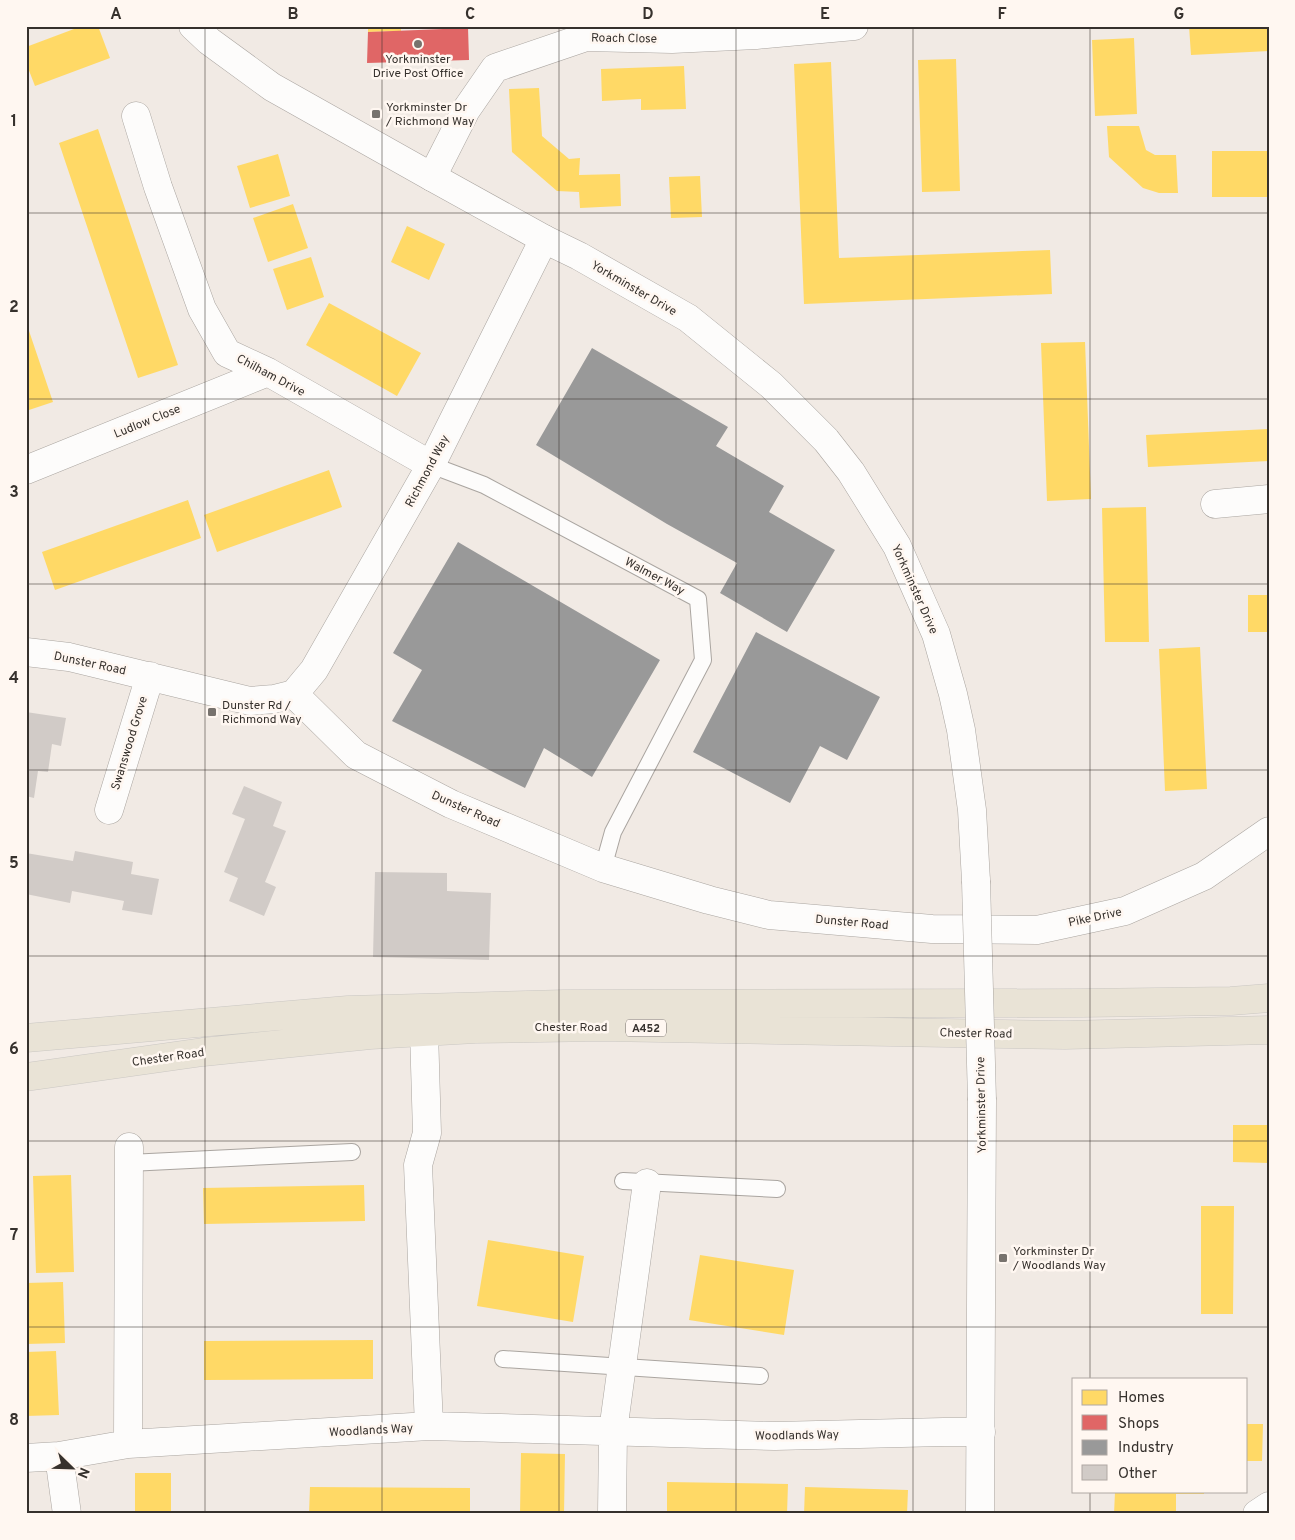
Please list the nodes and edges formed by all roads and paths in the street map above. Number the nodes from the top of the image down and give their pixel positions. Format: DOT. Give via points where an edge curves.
graph roads {
  1 [pos="193,26"];
  2 [pos="854,26"];
  3 [pos="136,116"];
  4 [pos="432,177"];
  5 [pos="544,239"];
  6 [pos="268,372"];
  7 [pos="431,465"];
  8 [pos="26,470"];
  9 [pos="1269,499"];
  10 [pos="1215,504"];
  11 [pos="26,652"];
  12 [pos="150,676"];
  13 [pos="294,694"];
  14 [pos="109,810"];
  15 [pos="1269,831"];
  16 [pos="603,868"];
  17 [pos="932,929"];
  18 [pos="1269,998"];
  19 [pos="1269,1030"];
  20 [pos="424,1031"];
  21 [pos="26,1038"];
  22 [pos="26,1077"];
  23 [pos="352,1152"];
  24 [pos="129,1155"];
  25 [pos="635,1182"];
  26 [pos="777,1189"];
  27 [pos="503,1359"];
  28 [pos="622,1366"];
  29 [pos="760,1376"];
  30 [pos="430,1426"];
  31 [pos="613,1431"];
  32 [pos="981,1432"];
  33 [pos="128,1444"];
  34 [pos="59,1456"];
  35 [pos="26,1458"];
  36 [pos="1269,1506"];
  37 [pos="67,1514"];
  38 [pos="612,1514"];
  39 [pos="980,1514"];
  40 [pos="1257,1514"];
  1 -- 4 [label="street, Yorkminster Drive" via="272,87"];
  2 -- 4 [label="street, Roach Close" via="672,39 586,38 495,68 466,110"];
  3 -- 6 [label="street, Chilham Drive" via="202,309 227,353"];
  4 -- 5 [label="street, Yorkminster Drive"];
  5 -- 7 [label="street, Richmond Way"];
  5 -- 32 [label="street, Yorkminster Drive, bridge" via="688,318 771,384 826,440 851,472 897,546 936,634 961,730 972,810 982,1100"];
  6 -- 7 [label="street, Chilham Drive"];
  6 -- 8 [label="street, Ludlow Close"];
  7 -- 13 [label="street, Richmond Way" via="314,670"];
  7 -- 16 [label="lane, Walmer Way" via="484,485 698,599 703,660 613,832"];
  9 -- 10 [label="street"];
  11 -- 12 [label="street, Dunster Road" via="69,657"];
  12 -- 13 [label="street, Dunster Road" via="250,701"];
  12 -- 14 [label="street, Swanswood Grove"];
  13 -- 16 [label="street, Dunster Road" via="356,756 451,804"];
  15 -- 17 [label="street, Pike Drive" via="1204,876 1125,911 1037,930"];
  16 -- 17 [label="street, Dunster Road" via="769,915"];
  18 -- 21 [label="highway, Chester Road / A452" via="1231,1002 564,1004 348,1010"];
  19 -- 20 [label="highway, Chester Road / A452" via="1065,1035 601,1027"];
  20 -- 22 [label="highway, Chester Road / A452" via="203,1052"];
  20 -- 30 [label="street" via="427,1133 418,1165"];
  23 -- 24 [label="lane"];
  24 -- 33 [label="street"];
  25 -- 26 [label="lane"];
  25 -- 28 [label="street"];
  27 -- 28 [label="lane"];
  28 -- 29 [label="lane"];
  28 -- 31 [label="street"];
  30 -- 31 [label="street, Woodlands Way"];
  30 -- 33 [label="street, Woodlands Way"];
  31 -- 32 [label="street, Woodlands Way" via="776,1436"];
  31 -- 38 [label="street"];
  32 -- 39 [label="street, Yorkminster Drive"];
  33 -- 34 [label="street, Woodlands Way"];
  34 -- 35 [label="street, Woodlands Way"];
  34 -- 37 [label="street"];
  36 -- 40 [label="street"];
}
